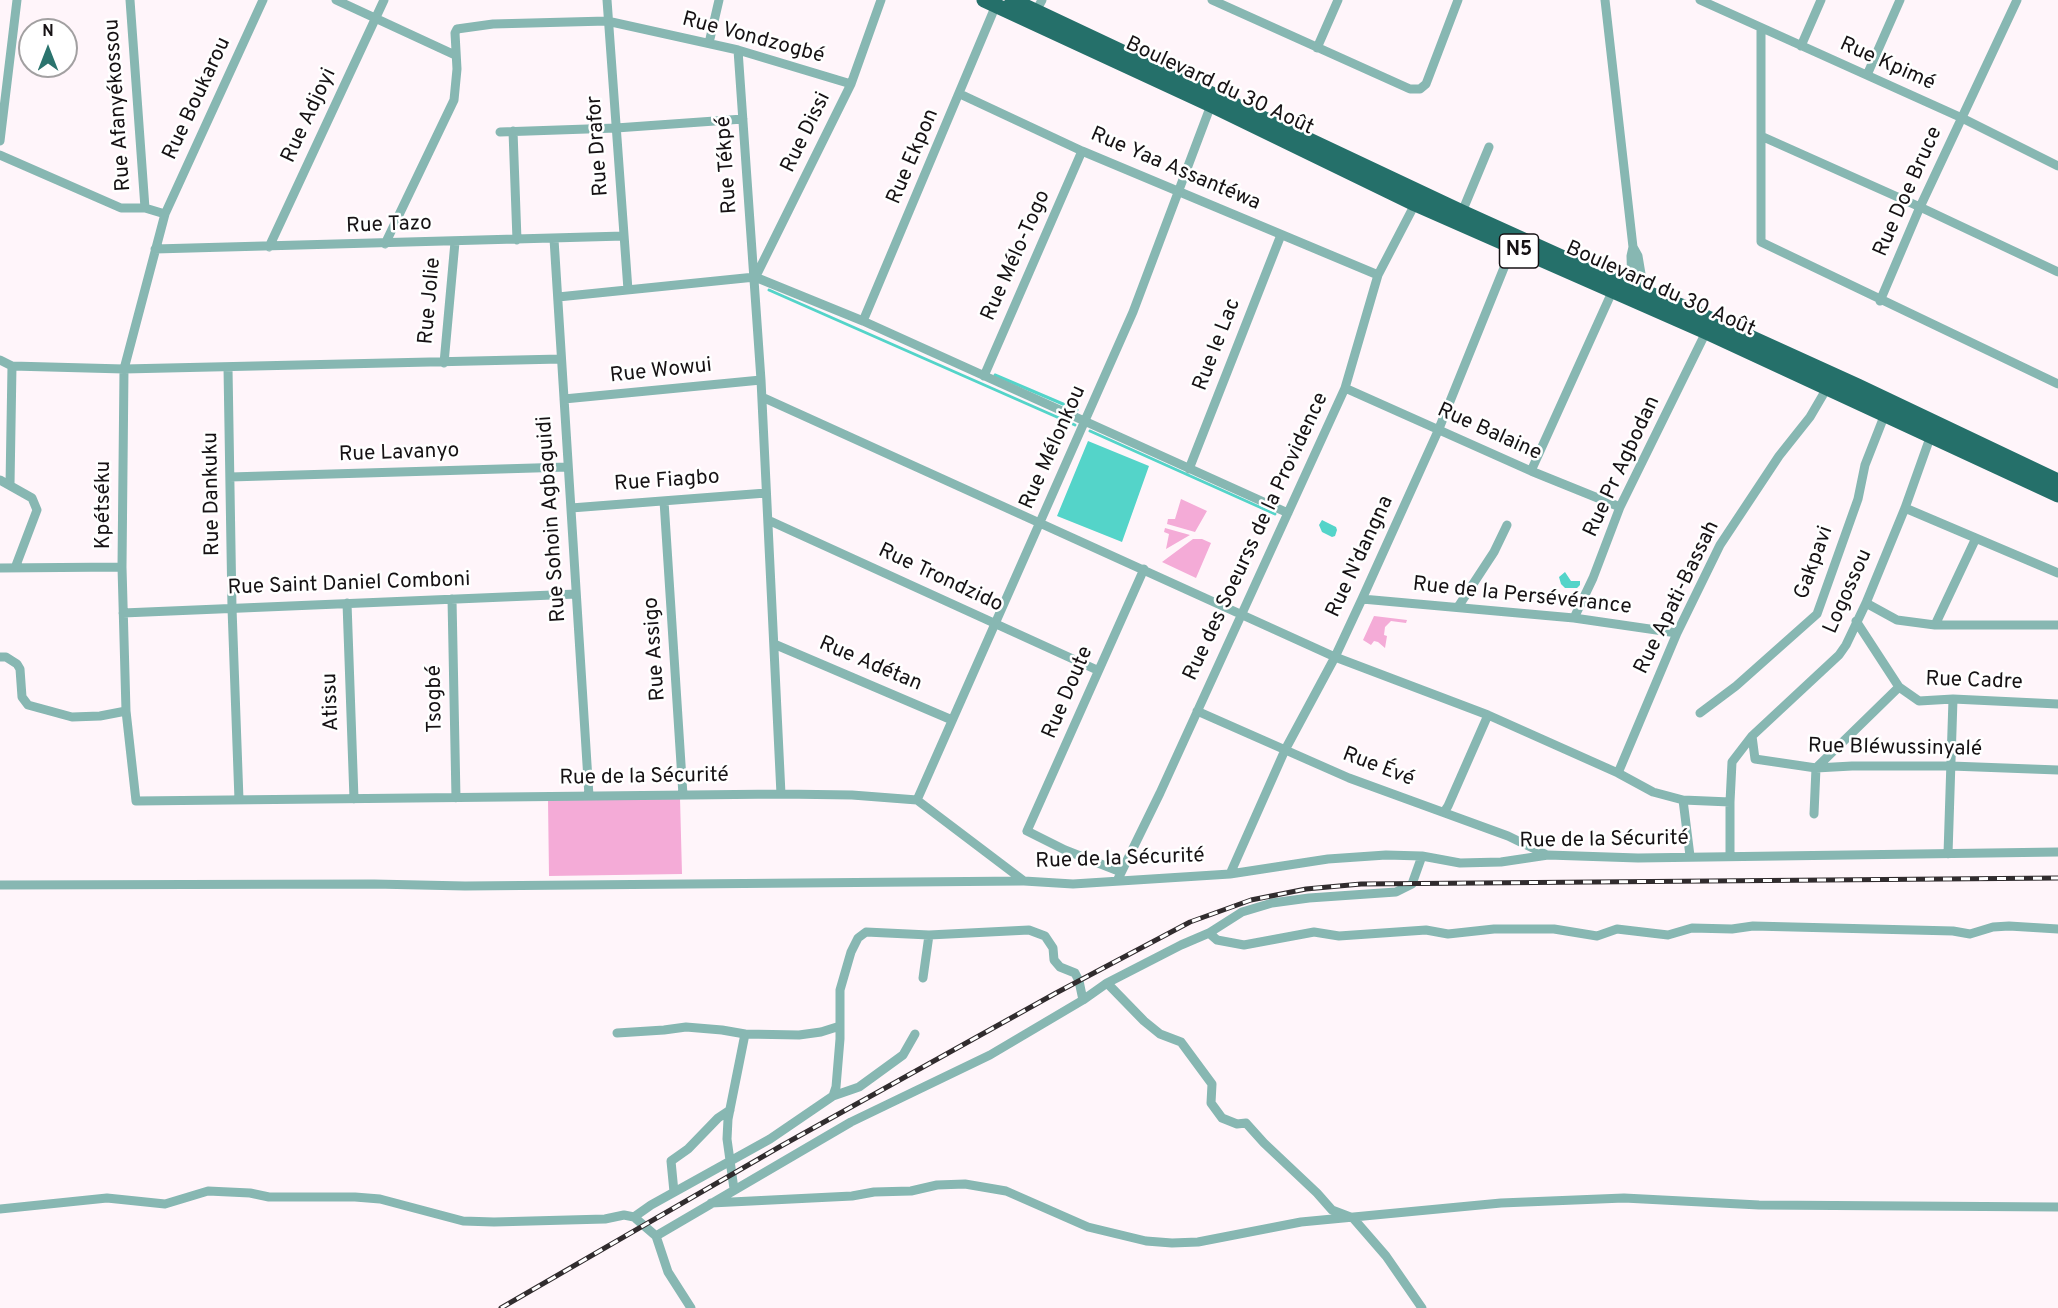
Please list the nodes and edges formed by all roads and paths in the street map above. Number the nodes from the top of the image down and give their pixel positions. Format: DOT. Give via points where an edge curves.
graph roads {
  1 [pos="17,0"];
  2 [pos="129,0"];
  3 [pos="263,0"];
  4 [pos="336,0"];
  5 [pos="384,0"];
  6 [pos="607,0"];
  7 [pos="719,0"];
  8 [pos="881,0"];
  9 [pos="1012,0"];
  10 [pos="1338,0"];
  11 [pos="1458,0"];
  12 [pos="1605,0"];
  13 [pos="1703,0"];
  14 [pos="1821,0"];
  15 [pos="1900,0"];
  16 [pos="2017,0"];
  17 [pos="1218,1"];
  18 [pos="990,3"];
  19 [pos="1036,11"];
  20 [pos="375,19"];
  21 [pos="607,21"];
  22 [pos="1761,28"];
  23 [pos="709,43"];
  24 [pos="1801,46"];
  25 [pos="1317,48"];
  26 [pos="738,50"];
  27 [pos="455,55"];
  28 [pos="1867,75"];
  29 [pos="851,84"];
  30 [pos="960,94"];
  31 [pos="1213,100"];
  32 [pos="1962,118"];
  33 [pos="743,119"];
  34 [pos="616,128"];
  35 [pos="513,131"];
  36 [pos="500,132"];
  37 [pos="1761,136"];
  38 [pos="0,141"];
  39 [pos="1489,147"];
  40 [pos="1082,151"];
  41 [pos="0,154"];
  42 [pos="2058,166"];
  43 [pos="1178,190"];
  44 [pos="1415,204"];
  45 [pos="1920,207"];
  46 [pos="145,208"];
  47 [pos="1462,212"];
  48 [pos="165,214"];
  49 [pos="1281,235"];
  50 [pos="624,236"];
  51 [pos="554,239"];
  52 [pos="517,240"];
  53 [pos="454,242"];
  54 [pos="385,244"];
  55 [pos="269,247"];
  56 [pos="1512,248"];
  57 [pos="155,249"];
  58 [pos="2058,272"];
  59 [pos="1378,275"];
  60 [pos="755,278"];
  61 [pos="628,290"];
  62 [pos="1612,292"];
  63 [pos="1636,295"];
  64 [pos="558,297"];
  65 [pos="1880,301"];
  66 [pos="863,321"];
  67 [pos="1706,332"];
  68 [pos="561,359"];
  69 [pos="0,360"];
  70 [pos="444,363"];
  71 [pos="12,366"];
  72 [pos="228,368"];
  73 [pos="124,369"];
  74 [pos="984,376"];
  75 [pos="761,380"];
  76 [pos="2058,384"];
  77 [pos="1827,387"];
  78 [pos="1345,388"];
  79 [pos="762,398"];
  80 [pos="564,399"];
  81 [pos="1885,414"];
  82 [pos="1085,422"];
  83 [pos="1438,431"];
  84 [pos="1931,435"];
  85 [pos="568,467"];
  86 [pos="1189,469"];
  87 [pos="1531,471"];
  88 [pos="231,477"];
  89 [pos="0,480"];
  90 [pos="2058,481"];
  91 [pos="10,485"];
  92 [pos="766,493"];
  93 [pos="2058,495"];
  94 [pos="664,501"];
  95 [pos="1620,507"];
  96 [pos="571,508"];
  97 [pos="1905,508"];
  98 [pos="1288,513"];
  99 [pos="768,520"];
  100 [pos="1040,522"];
  101 [pos="1507,525"];
  102 [pos="1976,538"];
  103 [pos="122,567"];
  104 [pos="0,568"];
  105 [pos="15,568"];
  106 [pos="1144,569"];
  107 [pos="2058,573"];
  108 [pos="576,594"];
  109 [pos="452,599"];
  110 [pos="1362,599"];
  111 [pos="346,603"];
  112 [pos="1866,603"];
  113 [pos="1458,607"];
  114 [pos="232,608"];
  115 [pos="123,612"];
  116 [pos="1241,614"];
  117 [pos="1574,618"];
  118 [pos="1856,621"];
  119 [pos="995,624"];
  120 [pos="1935,625"];
  121 [pos="2058,626"];
  122 [pos="1677,633"];
  123 [pos="774,644"];
  124 [pos="0,657"];
  125 [pos="1335,657"];
  126 [pos="1097,670"];
  127 [pos="1899,687"];
  128 [pos="1953,699"];
  129 [pos="2058,704"];
  130 [pos="126,711"];
  131 [pos="1197,711"];
  132 [pos="1700,713"];
  133 [pos="1488,715"];
  134 [pos="952,720"];
  135 [pos="1752,736"];
  136 [pos="1285,750"];
  137 [pos="1951,766"];
  138 [pos="1816,768"];
  139 [pos="2058,770"];
  140 [pos="1618,773"];
  141 [pos="781,794"];
  142 [pos="683,795"];
  143 [pos="589,796"];
  144 [pos="456,798"];
  145 [pos="354,799"];
  146 [pos="239,800"];
  147 [pos="917,800"];
  148 [pos="1683,800"];
  149 [pos="136,801"];
  150 [pos="1730,801"];
  151 [pos="1444,812"];
  152 [pos="1814,814"];
  153 [pos="2058,852"];
  154 [pos="1948,854"];
  155 [pos="1548,855"];
  156 [pos="1422,856"];
  157 [pos="1690,856"];
  158 [pos="1730,856"];
  159 [pos="1230,874"];
  160 [pos="1119,876"];
  161 [pos="1024,881"];
  162 [pos="0,885"];
  163 [pos="2058,929"];
  164 [pos="1209,933"];
  165 [pos="929,935"];
  166 [pos="923,978"];
  167 [pos="1107,983"];
  168 [pos="1083,1000"];
  169 [pos="840,1026"];
  170 [pos="617,1033"];
  171 [pos="745,1034"];
  172 [pos="915,1034"];
  173 [pos="833,1096"];
  174 [pos="730,1110"];
  175 [pos="729,1161"];
  176 [pos="734,1189"];
  177 [pos="674,1192"];
  178 [pos="711,1203"];
  179 [pos="2058,1207"];
  180 [pos="0,1209"];
  181 [pos="634,1217"];
  182 [pos="1353,1218"];
  183 [pos="656,1236"];
  184 [pos="691,1308"];
  185 [pos="1422,1308"];
  1 -- 38 [label="street"];
  2 -- 46 [label="street, Rue Afanyékossou"];
  3 -- 48 [label="street, Rue Boukarou"];
  4 -- 20 [label="street"];
  5 -- 20 [label="street, Rue Adjoyi"];
  6 -- 21 [label="street, Rue Drafor"];
  7 -- 23 [label="street"];
  8 -- 29 [label="street, Rue Dissi"];
  9 -- 19 [label="highway, Boulevard du 30 Août / N5"];
  10 -- 25 [label="street"];
  11 -- 25 [label="street" via="1426,84 1420,89 1410,89"];
  12 -- 63 [label="street" via="1633,247 1638,256"];
  13 -- 22 [label="street, Rue Kpimé"];
  14 -- 24 [label="street"];
  15 -- 28 [label="street"];
  16 -- 32 [label="street, Rue Doe Bruce"];
  17 -- 25 [label="street"];
  18 -- 19 [label="highway, Boulevard du 30 Août / N5"];
  18 -- 30 [label="street, Rue Ekpon"];
  19 -- 31 [label="highway, Boulevard du 30 Août / N5"];
  20 -- 27 [label="street"];
  20 -- 55 [label="street, Rue Adjoyi"];
  21 -- 23 [label="street, Rue Vondzogbé"];
  21 -- 27 [label="street, Rue Vondzogbé" via="493,24 457,29"];
  21 -- 34 [label="street, Rue Drafor"];
  22 -- 24 [label="street, Rue Kpimé"];
  22 -- 37 [label="street"];
  23 -- 26 [label="street, Rue Vondzogbé"];
  24 -- 28 [label="street, Rue Kpimé"];
  26 -- 29 [label="street, Rue Vondzogbé"];
  26 -- 33 [label="street, Rue Tékpé"];
  27 -- 54 [label="street" via="454,100"];
  28 -- 32 [label="street, Rue Kpimé"];
  29 -- 60 [label="street, Rue Dissi"];
  30 -- 40 [label="street, Rue Yaa Assantéwa"];
  30 -- 66 [label="street, Rue Ekpon"];
  31 -- 43 [label="street, Rue Mélonkou"];
  31 -- 44 [label="highway, Boulevard du 30 Août / N5"];
  31 -- 47 [label="highway, Boulevard du 30 Août / N5"];
  32 -- 42 [label="street, Rue Kpimé"];
  32 -- 45 [label="street, Rue Doe Bruce"];
  33 -- 34 [label="street"];
  33 -- 60 [label="street, Rue Tékpé"];
  34 -- 35 [label="street"];
  34 -- 50 [label="street, Rue Drafor"];
  35 -- 36 [label="street"];
  35 -- 52 [label="street"];
  37 -- 45 [label="street"];
  37 -- 65 [label="street" via="1761,242"];
  39 -- 47 [label="street"];
  40 -- 43 [label="street, Rue Yaa Assantéwa"];
  40 -- 74 [label="street, Rue Mélo-Togo"];
  41 -- 46 [label="street" via="121,207"];
  43 -- 49 [label="street, Rue Yaa Assantéwa"];
  43 -- 82 [label="street, Rue Mélonkou" via="1133,312"];
  44 -- 56 [label="highway, Boulevard du 30 Août / N5"];
  44 -- 59 [label="street, Rue des Soeurss de la Providence"];
  45 -- 58 [label="street"];
  45 -- 65 [label="street, Rue Doe Bruce"];
  46 -- 48 [label="street"];
  47 -- 63 [label="highway, Boulevard du 30 Août / N5"];
  48 -- 57 [label="street, Kpétséku"];
  49 -- 59 [label="street, Rue Yaa Assantéwa"];
  49 -- 86 [label="street, Rue le Lac"];
  50 -- 51 [label="street, Rue Tazo"];
  50 -- 61 [label="street, Rue Drafor"];
  51 -- 52 [label="street, Rue Tazo"];
  51 -- 64 [label="street, Rue Sohoin Agbaguidi"];
  52 -- 53 [label="street, Rue Tazo"];
  53 -- 54 [label="street, Rue Tazo"];
  53 -- 70 [label="street, Rue Jolie"];
  54 -- 55 [label="street, Rue Tazo"];
  55 -- 57 [label="street, Rue Tazo"];
  56 -- 62 [label="highway, Boulevard du 30 Août / N5"];
  56 -- 83 [label="street, Rue N'dangna"];
  57 -- 73 [label="street, Kpétséku"];
  59 -- 78 [label="street, Rue des Soeurss de la Providence"];
  60 -- 61 [label="street"];
  60 -- 66 [label="street"];
  60 -- 75 [label="street, Rue Tékpé"];
  61 -- 64 [label="street"];
  62 -- 63 [label="highway, Boulevard du 30 Août / N5"];
  62 -- 87 [label="street"];
  63 -- 67 [label="highway, Boulevard du 30 Août / N5"];
  63 -- 90 [label="highway, Boulevard du 30 Août / N5" via="1684,307"];
  64 -- 68 [label="street, Rue Sohoin Agbaguidi"];
  65 -- 76 [label="street"];
  66 -- 74 [label="street"];
  67 -- 77 [label="highway, Boulevard du 30 Août / N5"];
  67 -- 95 [label="street, Rue Pr Agbodan"];
  68 -- 70 [label="street"];
  68 -- 80 [label="street, Rue Sohoin Agbaguidi"];
  69 -- 71 [label="street"];
  70 -- 72 [label="street"];
  71 -- 73 [label="street"];
  71 -- 91 [label="street"];
  72 -- 73 [label="street"];
  72 -- 88 [label="street, Rue Dankuku"];
  73 -- 103 [label="street, Kpétséku"];
  74 -- 82 [label="street"];
  75 -- 79 [label="street, Rue Tékpé"];
  75 -- 80 [label="street, Rue Wowui"];
  77 -- 81 [label="highway, Boulevard du 30 Août / N5"];
  77 -- 122 [label="street, Rue Apati-Bassah" via="1720,545"];
  78 -- 83 [label="street, Rue Balaine"];
  78 -- 98 [label="street, Rue des Soeurss de la Providence"];
  79 -- 92 [label="street, Rue Tékpé"];
  79 -- 100 [label="street"];
  80 -- 85 [label="street, Rue Sohoin Agbaguidi"];
  81 -- 84 [label="highway, Boulevard du 30 Août / N5"];
  81 -- 132 [label="street, Gakpavi" via="1817,614"];
  82 -- 86 [label="street"];
  82 -- 100 [label="street, Rue Mélonkou"];
  83 -- 87 [label="street, Rue Balaine"];
  83 -- 110 [label="street, Rue N'dangna"];
  84 -- 93 [label="highway, Boulevard du 30 Août / N5"];
  84 -- 97 [label="street, Logossou"];
  85 -- 88 [label="street, Rue Lavanyo"];
  85 -- 96 [label="street, Rue Sohoin Agbaguidi"];
  86 -- 98 [label="street"];
  87 -- 95 [label="street, Rue Balaine"];
  88 -- 114 [label="street, Rue Dankuku"];
  89 -- 91 [label="street"];
  91 -- 105 [label="street" via="32,498 37,510"];
  92 -- 94 [label="street, Rue Fiagbo"];
  92 -- 99 [label="street, Rue Tékpé"];
  94 -- 96 [label="street, Rue Fiagbo"];
  94 -- 142 [label="street, Rue Assigo"];
  95 -- 117 [label="street, Rue Pr Agbodan"];
  96 -- 108 [label="street, Rue Sohoin Agbaguidi"];
  97 -- 102 [label="street"];
  97 -- 112 [label="street, Logossou"];
  98 -- 116 [label="street, Rue des Soeurss de la Providence"];
  99 -- 119 [label="street, Rue Trondzido"];
  99 -- 123 [label="street, Rue Tékpé"];
  100 -- 106 [label="street"];
  100 -- 119 [label="street, Rue Mélonkou"];
  101 -- 113 [label="street"];
  102 -- 107 [label="street"];
  102 -- 120 [label="street"];
  103 -- 105 [label="street"];
  103 -- 115 [label="street, Kpétséku"];
  104 -- 105 [label="street"];
  106 -- 116 [label="street"];
  106 -- 126 [label="street, Rue Doute"];
  108 -- 109 [label="street, Rue Saint Daniel Comboni"];
  108 -- 143 [label="street, Rue Sohoin Agbaguidi"];
  109 -- 111 [label="street, Rue Saint Daniel Comboni"];
  109 -- 144 [label="street, Tsogbé"];
  110 -- 113 [label="street, Rue de la Persévérance"];
  110 -- 125 [label="street, Rue N'dangna"];
  111 -- 114 [label="street, Rue Saint Daniel Comboni"];
  111 -- 145 [label="street, Atissu"];
  112 -- 118 [label="street, Logossou"];
  112 -- 120 [label="street" via="1898,620"];
  113 -- 117 [label="street, Rue de la Persévérance"];
  114 -- 115 [label="street, Rue Saint Daniel Comboni"];
  114 -- 146 [label="street, Rue Dankuku"];
  115 -- 130 [label="street, Kpétséku"];
  116 -- 125 [label="street"];
  116 -- 131 [label="street, Rue des Soeurss de la Providence"];
  117 -- 122 [label="street, Rue de la Persévérance"];
  118 -- 127 [label="street, Rue Cadre"];
  118 -- 135 [label="street, Logossou" via="1839,656"];
  119 -- 126 [label="street, Rue Trondzido"];
  119 -- 134 [label="street, Rue Mélonkou"];
  120 -- 121 [label="street"];
  122 -- 140 [label="street, Rue Apati-Bassah"];
  123 -- 134 [label="street, Rue Adétan"];
  123 -- 141 [label="street, Rue Tékpé"];
  124 -- 130 [label="street" via="17,664 22,697 32,706 72,717"];
  125 -- 133 [label="street"];
  125 -- 136 [label="street, Rue N'dangna"];
  126 -- 160 [label="street, Rue Doute" via="1027,831"];
  127 -- 128 [label="street, Rue Cadre" via="1919,701"];
  127 -- 138 [label="street"];
  128 -- 129 [label="street, Rue Cadre"];
  128 -- 137 [label="street"];
  130 -- 149 [label="street, Kpétséku"];
  131 -- 136 [label="street, Rue Évé"];
  131 -- 160 [label="street, Rue des Soeurss de la Providence"];
  133 -- 140 [label="street"];
  133 -- 151 [label="street"];
  134 -- 147 [label="street, Rue Mélonkou"];
  135 -- 138 [label="street, Rue Bléwussinyalé" via="1755,759"];
  135 -- 150 [label="street, Logossou" via="1732,762"];
  136 -- 151 [label="street, Rue Évé"];
  136 -- 159 [label="street, Rue N'dangna"];
  137 -- 138 [label="street, Rue Bléwussinyalé"];
  137 -- 139 [label="street, Rue Bléwussinyalé"];
  137 -- 154 [label="street"];
  138 -- 152 [label="street"];
  140 -- 148 [label="street" via="1653,792"];
  141 -- 142 [label="street, Rue de la Sécurité"];
  141 -- 147 [label="street, Rue de la Sécurité"];
  142 -- 143 [label="street, Rue de la Sécurité"];
  143 -- 144 [label="street, Rue de la Sécurité"];
  144 -- 145 [label="street, Rue de la Sécurité"];
  145 -- 146 [label="street, Rue de la Sécurité"];
  146 -- 149 [label="street, Rue de la Sécurité"];
  147 -- 161 [label="street, Rue de la Sécurité"];
  148 -- 150 [label="street"];
  148 -- 157 [label="street"];
  150 -- 158 [label="street"];
  151 -- 155 [label="street, Rue Évé"];
  153 -- 154 [label="street, Rue de la Sécurité"];
  154 -- 158 [label="street, Rue de la Sécurité"];
  155 -- 156 [label="street, Rue de la Sécurité" via="1501,862 1460,862"];
  155 -- 157 [label="street, Rue de la Sécurité"];
  156 -- 159 [label="street, Rue de la Sécurité" via="1328,859"];
  156 -- 164 [label="street" via="1412,884 1396,892 1272,903 1242,912"];
  157 -- 158 [label="street, Rue de la Sécurité"];
  159 -- 160 [label="street, Rue de la Sécurité" via="1169,879"];
  160 -- 161 [label="street, Rue de la Sécurité" via="1073,884"];
  161 -- 162 [label="street"];
  163 -- 164 [label="street" via="2009,926 1970,934 1753,926 1692,928 1668,935 1617,929 1597,936 1554,928 1339,936 1314,932 1244,945 1217,940"];
  164 -- 167 [label="street"];
  165 -- 166 [label="street"];
  165 -- 168 [label="street" via="1029,930 1045,936 1053,948 1054,960 1075,973 1080,981"];
  165 -- 169 [label="street" via="866,932 858,938 840,990"];
  167 -- 168 [label="street"];
  167 -- 182 [label="street" via="1160,1034 1181,1042 1212,1084 1211,1103 1222,1118 1246,1123 1332,1210"];
  168 -- 176 [label="street" via="990,1056 851,1122"];
  169 -- 171 [label="street" via="799,1035"];
  169 -- 173 [label="street"];
  170 -- 171 [label="street" via="686,1026"];
  171 -- 174 [label="street"];
  172 -- 173 [label="street" via="903,1055 885,1070 859,1087"];
  173 -- 175 [label="street" via="770,1139"];
  174 -- 175 [label="street"];
  174 -- 177 [label="street" via="671,1161"];
  175 -- 176 [label="street"];
  175 -- 177 [label="street"];
  176 -- 178 [label="street"];
  177 -- 181 [label="street"];
  178 -- 182 [label="street" via="852,1196 965,1184 1006,1191 1088,1227 1172,1243 1198,1242 1301,1222"];
  178 -- 183 [label="street"];
  179 -- 182 [label="street" via="1759,1205 1623,1198 1501,1203"];
  180 -- 181 [label="street" via="107,1198 165,1204 208,1191 269,1197 380,1199 463,1221"];
  181 -- 183 [label="street"];
  182 -- 185 [label="street" via="1386,1256"];
  183 -- 184 [label="street" via="668,1272"];
}
